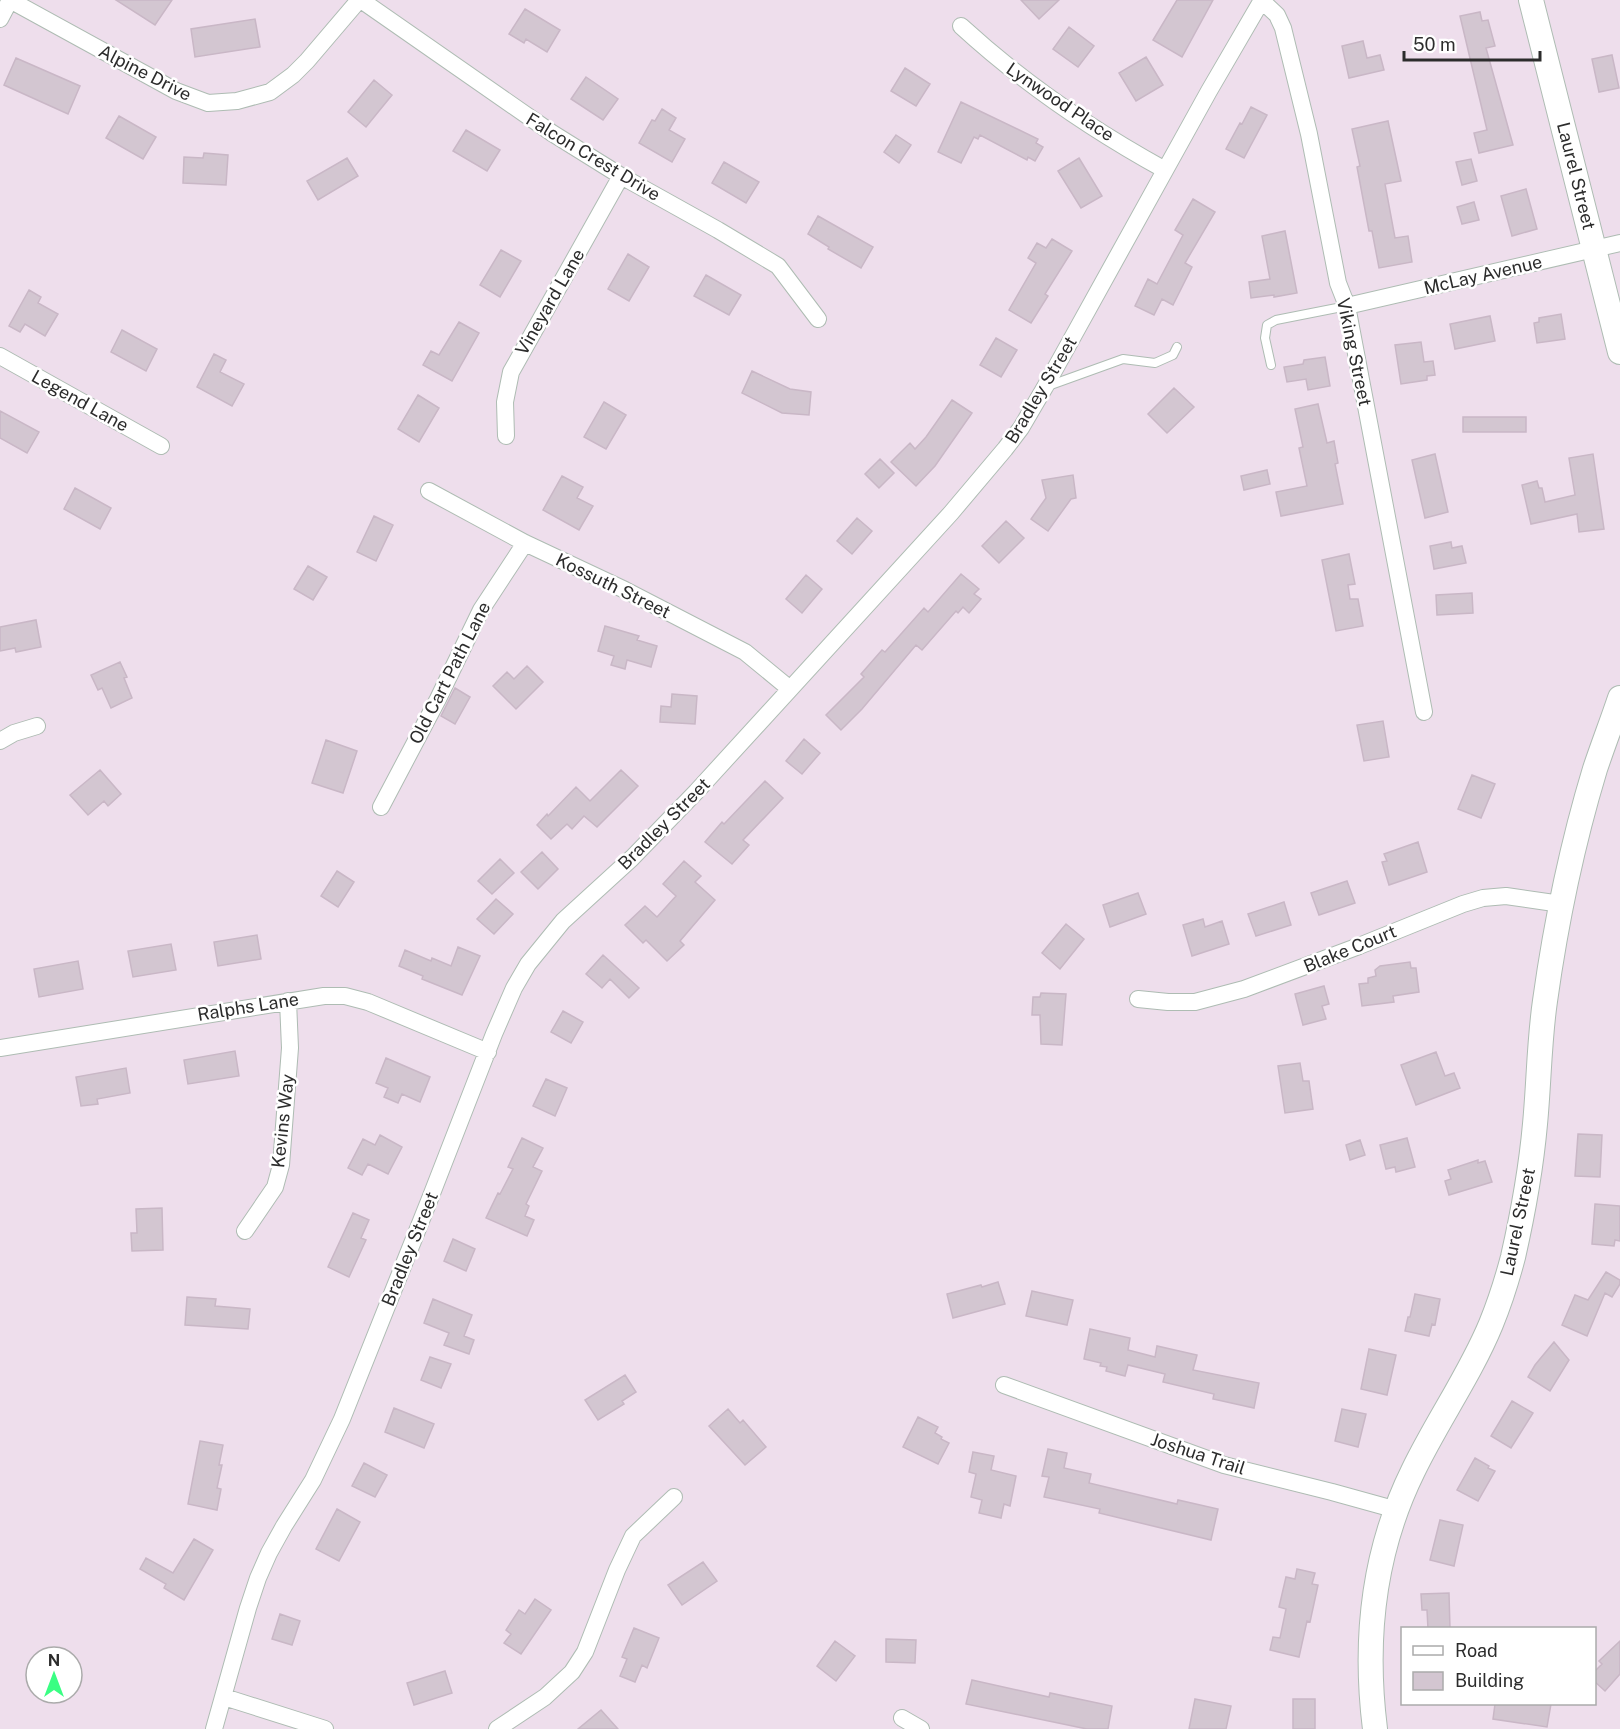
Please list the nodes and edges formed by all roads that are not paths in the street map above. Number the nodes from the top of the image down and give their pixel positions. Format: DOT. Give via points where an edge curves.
graph roads {
  1 [pos="10,0"];
  2 [pos="360,0"];
  3 [pos="1262,0"];
  4 [pos="1532,0"];
  5 [pos="0,19"];
  6 [pos="961,26"];
  7 [pos="1165,170"];
  8 [pos="621,176"];
  9 [pos="1620,243"];
  10 [pos="1594,249"];
  11 [pos="1347,306"];
  12 [pos="818,319"];
  13 [pos="1177,347"];
  14 [pos="1620,352"];
  15 [pos="0,356"];
  16 [pos="1270,365"];
  17 [pos="1045,387"];
  18 [pos="506,436"];
  19 [pos="161,446"];
  20 [pos="429,491"];
  21 [pos="525,543"];
  22 [pos="790,689"];
  23 [pos="1620,698"];
  24 [pos="1425,712"];
  25 [pos="37,726"];
  26 [pos="0,741"];
  27 [pos="381,807"];
  28 [pos="1561,904"];
  29 [pos="1138,999"];
  30 [pos="288,1001"];
  31 [pos="0,1048"];
  32 [pos="488,1052"];
  33 [pos="246,1231"];
  34 [pos="1004,1385"];
  35 [pos="674,1497"];
  36 [pos="1396,1510"];
  37 [pos="224,1697"];
  38 [pos="902,1718"];
  39 [pos="214,1729"];
  40 [pos="325,1729"];
  41 [pos="497,1729"];
  42 [pos="921,1729"];
  43 [pos="1375,1729"];
  1 -- 2 [label="street, Alpine Drive" via="152,79 208,103 237,101 270,92 307,61"];
  1 -- 5 [label="street"];
  2 -- 8 [label="street, Falcon Crest Drive" via="517,110"];
  3 -- 7 [label="street, Bradley Street"];
  3 -- 11 [label="street, Viking Street" via="1283,28 1309,134 1338,283"];
  4 -- 10 [label="street, Laurel Street"];
  6 -- 7 [label="street, Lynwood Place" via="1035,87"];
  7 -- 17 [label="street, Bradley Street"];
  8 -- 12 [label="street, Falcon Crest Drive" via="778,266"];
  8 -- 18 [label="street, Vineyard Lane" via="511,372"];
  9 -- 10 [label="street, McLay Avenue"];
  10 -- 11 [label="street, McLay Avenue"];
  10 -- 14 [label="street, Laurel Street"];
  11 -- 16 [label="lane" via="1267,325"];
  11 -- 24 [label="street, Viking Street"];
  13 -- 17 [label="lane" via="1173,356 1155,363 1122,359"];
  15 -- 19 [label="street, Legend Lane"];
  17 -- 22 [label="street, Bradley Street" via="1021,428 988,471"];
  20 -- 21 [label="street, Kossuth Street"];
  21 -- 22 [label="street, Kossuth Street" via="745,652"];
  21 -- 27 [label="street, Old Cart Path Lane" via="481,610"];
  22 -- 32 [label="street, Bradley Street" via="662,829 546,940 514,988"];
  23 -- 28 [label="street, Laurel Street" via="1595,769"];
  25 -- 26 [label="street"];
  28 -- 29 [label="street, Blake Court" via="1506,896 1483,898 1244,989 1195,1002"];
  28 -- 36 [label="street, Laurel Street" via="1545,1003 1530,1166 1512,1258 1491,1325"];
  30 -- 31 [label="street, Ralphs Lane"];
  30 -- 32 [label="street, Ralphs Lane" via="345,996"];
  30 -- 33 [label="street, Kevins Way" via="290,1048 281,1165 275,1187"];
  32 -- 37 [label="street, Bradley Street" via="338,1428 258,1578"];
  34 -- 36 [label="street, Joshua Trail" via="1224,1465"];
  35 -- 41 [label="street" via="633,1536 585,1652 572,1672 545,1697"];
  36 -- 43 [label="street, Laurel Street" via="1374,1596 1371,1695"];
  37 -- 39 [label="street, Bradley Street"];
  37 -- 40 [label="street"];
  38 -- 42 [label="street"];
}
